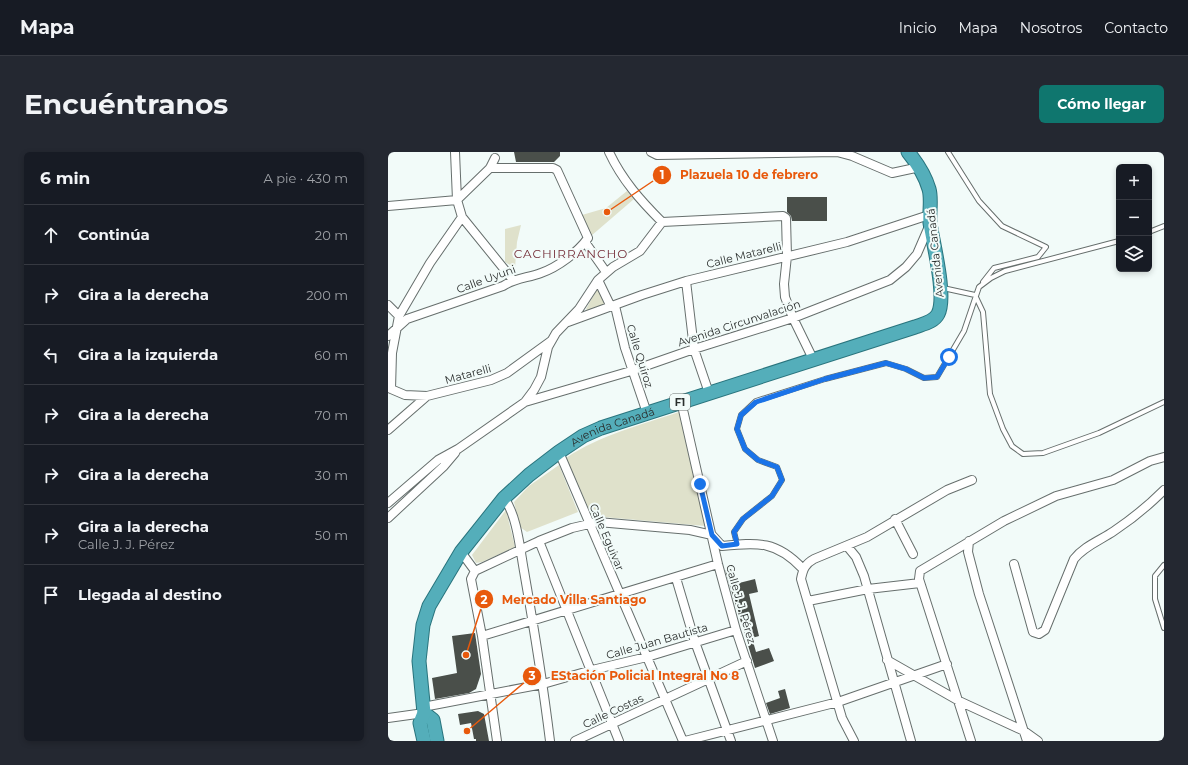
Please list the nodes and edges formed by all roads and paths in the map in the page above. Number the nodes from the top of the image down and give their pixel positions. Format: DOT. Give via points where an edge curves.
graph roads {
  1 [pos="455,152"];
  2 [pos="609,152"];
  3 [pos="908,152"];
  4 [pos="948,152"];
  5 [pos="656,153"];
  6 [pos="762,153"];
  7 [pos="495,158"];
  8 [pos="920,167"];
  9 [pos="490,168"];
  10 [pos="457,200"];
  11 [pos="388,206"];
  12 [pos="462,217"];
  13 [pos="930,219"];
  14 [pos="662,222"];
  15 [pos="1164,226"];
  16 [pos="1152,231"];
  17 [pos="587,240"];
  18 [pos="1116,242"];
  19 [pos="787,256"];
  20 [pos="606,272"];
  21 [pos="513,280"];
  22 [pos="598,280"];
  23 [pos="686,281"];
  24 [pos="979,287"];
  25 [pos="940,288"];
  26 [pos="975,295"];
  27 [pos="388,305"];
  28 [pos="613,306"];
  29 [pos="399,316"];
  30 [pos="793,318"];
  31 [pos="565,323"];
  32 [pos="396,328"];
  33 [pos="388,336"];
  34 [pos="552,340"];
  35 [pos="694,349"];
  36 [pos="813,359"];
  37 [pos="631,371"];
  38 [pos="390,390"];
  39 [pos="709,393"];
  40 [pos="426,396"];
  41 [pos="681,401"];
  42 [pos="525,402"];
  43 [pos="1164,402"];
  44 [pos="647,413"];
  45 [pos="388,430"];
  46 [pos="458,449"];
  47 [pos="559,452"];
  48 [pos="1164,457"];
  49 [pos="972,480"];
  50 [pos="1164,490"];
  51 [pos="504,498"];
  52 [pos="388,503"];
  53 [pos="388,518"];
  54 [pos="895,519"];
  55 [pos="590,524"];
  56 [pos="712,535"];
  57 [pos="539,541"];
  58 [pos="969,542"];
  59 [pos="737,544"];
  60 [pos="847,546"];
  61 [pos="520,549"];
  62 [pos="461,552"];
  63 [pos="913,554"];
  64 [pos="718,564"];
  65 [pos="1014,564"];
  66 [pos="1164,565"];
  67 [pos="803,569"];
  68 [pos="475,571"];
  69 [pos="676,578"];
  70 [pos="920,583"];
  71 [pos="868,589"];
  72 [pos="619,595"];
  73 [pos="808,601"];
  74 [pos="568,610"];
  75 [pos="533,620"];
  76 [pos="1164,628"];
  77 [pos="736,630"];
  78 [pos="482,636"];
  79 [pos="695,642"];
  80 [pos="647,657"];
  81 [pos="887,660"];
  82 [pos="747,661"];
  83 [pos="947,664"];
  84 [pos="592,670"];
  85 [pos="914,675"];
  86 [pos="708,680"];
  87 [pos="894,682"];
  88 [pos="543,684"];
  89 [pos="490,696"];
  90 [pos="665,700"];
  91 [pos="959,701"];
  92 [pos="838,702"];
  93 [pos="424,710"];
  94 [pos="388,718"];
  95 [pos="767,721"];
  96 [pos="612,722"];
  97 [pos="727,730"];
  98 [pos="1024,731"];
  99 [pos="578,740"];
  100 [pos="424,741"];
  101 [pos="437,741"];
  102 [pos="497,741"];
  103 [pos="550,741"];
  104 [pos="619,741"];
  105 [pos="684,741"];
  106 [pos="731,741"];
  107 [pos="773,741"];
  108 [pos="854,741"];
  109 [pos="911,741"];
  110 [pos="971,741"];
  111 [pos="1027,741"];
  112 [pos="1038,741"];
  1 -- 10 [label="street"];
  2 -- 14 [label="street" via="615,166 635,195"];
  3 -- 8 [label="highway, Avenida Canadá / F1"];
  4 -- 24 [label="lane" via="979,201 1002,226 1046,247 1038,257 994,268"];
  5 -- 6 [label="street"];
  6 -- 8 [label="street" via="837,152 892,173"];
  7 -- 9 [label="street"];
  8 -- 13 [label="highway, Avenida Canadá / F1" via="930,190"];
  9 -- 10 [label="street"];
  9 -- 17 [label="street" via="557,170"];
  10 -- 11 [label="street"];
  10 -- 12 [label="street"];
  12 -- 21 [label="street"];
  12 -- 29 [label="street" via="430,263"];
  13 -- 19 [label="street, Calle Matarelli"];
  13 -- 25 [label="highway, Avenida Canadá / F1"];
  13 -- 30 [label="street, Avenida Circunvalación" via="917,254 890,280"];
  14 -- 19 [label="street" via="783,216 786,218"];
  14 -- 20 [label="street" via="640,251"];
  15 -- 16 [label="lane"];
  17 -- 20 [label="street"];
  17 -- 21 [label="street, Calle Uyuni" via="558,265 542,273"];
  18 -- 24 [label="lane" via="1005,271"];
  19 -- 23 [label="street, Calle Matarelli"];
  19 -- 30 [label="street" via="785,297"];
  20 -- 22 [label="street"];
  21 -- 32 [label="street, Calle Uyuni" via="503,286 407,319"];
  22 -- 28 [label="street, Calle Quiroz"];
  22 -- 31 [label="street" via="579,309"];
  23 -- 28 [label="street, Calle Matarelli"];
  23 -- 35 [label="street"];
  24 -- 26 [label="lane"];
  25 -- 26 [label="lane"];
  25 -- 36 [label="highway, Avenida Canadá / F1" via="941,304 938,315 930,321"];
  26 -- 43 [label="lane" via="983,312 990,394 1003,430 1012,446 1023,454 1043,453 1099,433"];
  26 -- 59 [label="lane" via="964,331 937,377 924,378 886,363 825,379 756,402 741,415 737,429 745,449 758,460 777,467 782,480 772,496 743,519 734,532"];
  27 -- 29 [label="street"];
  28 -- 31 [label="street, Calle Matarelli"];
  28 -- 37 [label="street, Calle Quiroz"];
  29 -- 32 [label="street"];
  30 -- 35 [label="street, Avenida Circunvalación"];
  30 -- 36 [label="street"];
  31 -- 34 [label="street"];
  32 -- 33 [label="street, Calle Uyuni"];
  32 -- 38 [label="street"];
  34 -- 40 [label="street, Matarelli" via="496,378"];
  34 -- 42 [label="street" via="541,377"];
  35 -- 37 [label="street, Avenida Circunvalación"];
  35 -- 39 [label="street"];
  36 -- 39 [label="highway, Avenida Canadá / F1"];
  37 -- 42 [label="street, Avenida Circunvalación"];
  37 -- 44 [label="street, Calle Quiroz"];
  38 -- 40 [label="street, Matarelli" via="405,396"];
  39 -- 41 [label="highway, Avenida Canadá / F1"];
  40 -- 45 [label="street"];
  41 -- 44 [label="highway, Avenida Canadá / F1"];
  41 -- 56 [label="street, Calle J. J. Pérez"];
  42 -- 46 [label="street"];
  44 -- 47 [label="highway, Avenida Canadá / F1" via="600,428"];
  46 -- 52 [label="street" via="438,460"];
  46 -- 53 [label="street" via="444,466"];
  47 -- 51 [label="highway, Avenida Canadá / F1" via="528,475"];
  47 -- 55 [label="street, Calle Eguivar"];
  48 -- 58 [label="street" via="1150,461 1113,480 1056,496 1004,521"];
  49 -- 54 [label="street" via="947,490"];
  50 -- 65 [label="street" via="1150,505 1114,532 1080,552 1074,559 1045,630 1039,634 1033,632"];
  51 -- 61 [label="street" via="511,506"];
  51 -- 62 [label="highway, Avenida Canadá / F1"];
  54 -- 60 [label="street"];
  54 -- 63 [label="street"];
  55 -- 56 [label="street" via="598,522 690,530"];
  55 -- 57 [label="street"];
  55 -- 72 [label="street, Calle Eguivar"];
  56 -- 59 [label="street" via="722,546"];
  56 -- 64 [label="street, Calle J. J. Pérez"];
  57 -- 61 [label="street"];
  57 -- 74 [label="street"];
  58 -- 70 [label="street" via="920,571"];
  58 -- 98 [label="street" via="968,552 979,594"];
  59 -- 67 [label="street" via="770,546 791,556"];
  60 -- 67 [label="street" via="814,559"];
  60 -- 71 [label="street" via="856,557"];
  61 -- 68 [label="street"];
  61 -- 75 [label="street"];
  62 -- 68 [label="street"];
  62 -- 93 [label="highway, Avenida Canadá / F1" via="429,606 423,625 419,661"];
  64 -- 69 [label="street"];
  64 -- 77 [label="street, Calle J. J. Pérez"];
  66 -- 76 [label="lane" via="1155,576 1155,599"];
  67 -- 73 [label="street" via="801,578"];
  68 -- 78 [label="street" via="471,579"];
  69 -- 72 [label="street"];
  69 -- 79 [label="street"];
  70 -- 71 [label="street"];
  70 -- 83 [label="street"];
  71 -- 73 [label="street"];
  71 -- 81 [label="street"];
  72 -- 74 [label="street"];
  72 -- 80 [label="street, Calle Eguivar"];
  73 -- 92 [label="street"];
  74 -- 75 [label="street"];
  74 -- 84 [label="street"];
  75 -- 78 [label="street"];
  75 -- 88 [label="street"];
  77 -- 79 [label="street, Calle Juan Bautista"];
  77 -- 82 [label="street, Calle J. J. Pérez"];
  78 -- 89 [label="street"];
  79 -- 80 [label="street, Calle Juan Bautista"];
  79 -- 86 [label="street"];
  80 -- 84 [label="street, Calle Juan Bautista"];
  80 -- 90 [label="street, Calle Eguivar"];
  81 -- 85 [label="street"];
  81 -- 87 [label="street"];
  82 -- 86 [label="street, Calle Costas"];
  82 -- 95 [label="street, Calle J. J. Pérez"];
  83 -- 85 [label="street"];
  83 -- 91 [label="street"];
  84 -- 88 [label="street, Calle Juan Bautista"];
  84 -- 96 [label="street"];
  85 -- 87 [label="street"];
  85 -- 91 [label="street"];
  86 -- 90 [label="street, Calle Costas"];
  86 -- 97 [label="street"];
  87 -- 92 [label="street"];
  87 -- 109 [label="street"];
  88 -- 89 [label="street, Calle Juan Bautista"];
  88 -- 103 [label="street"];
  89 -- 93 [label="street, Calle Juan Bautista"];
  89 -- 102 [label="street"];
  90 -- 96 [label="street, Calle Costas"];
  90 -- 105 [label="street, Calle Eguivar"];
  91 -- 98 [label="street"];
  91 -- 110 [label="street"];
  92 -- 95 [label="street"];
  92 -- 108 [label="street" via="842,718"];
  93 -- 94 [label="street, Calle Juan Bautista"];
  93 -- 100 [label="highway, Avenida Canadá / F1" via="420,723"];
  93 -- 101 [label="highway, Avenida Canadá / F1" via="433,720"];
  95 -- 97 [label="street"];
  95 -- 107 [label="street, Calle J. J. Pérez"];
  96 -- 99 [label="street, Calle Costas"];
  96 -- 104 [label="street"];
  97 -- 105 [label="street"];
  97 -- 106 [label="street"];
  98 -- 111 [label="street"];
  98 -- 112 [label="street"];
}
